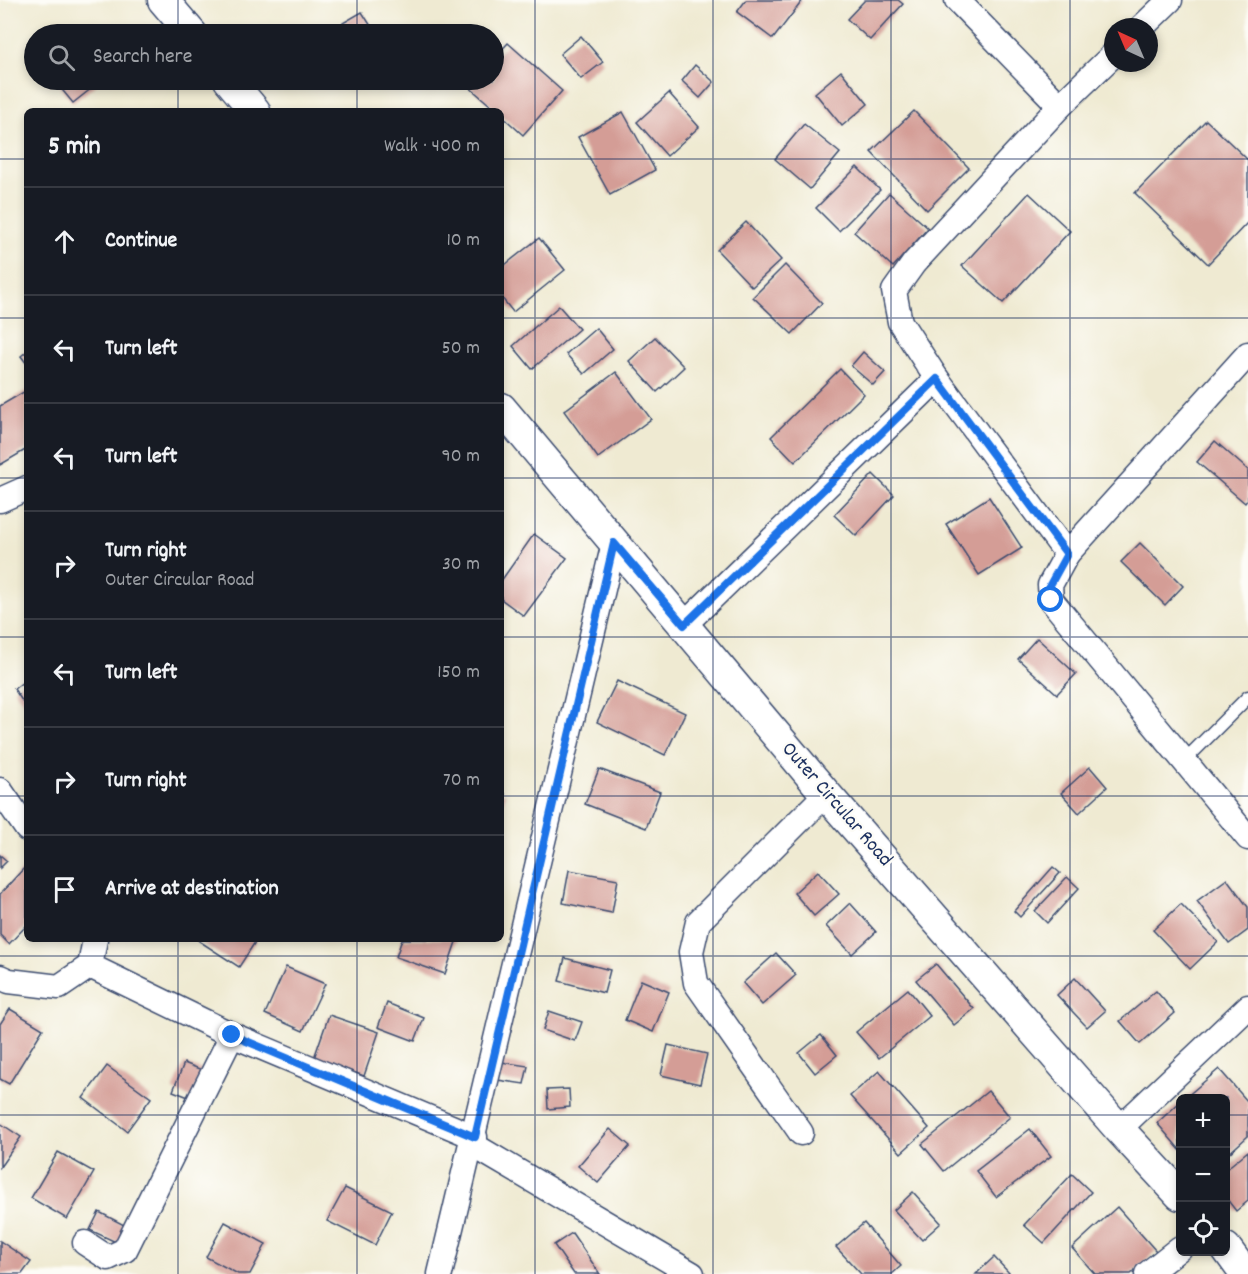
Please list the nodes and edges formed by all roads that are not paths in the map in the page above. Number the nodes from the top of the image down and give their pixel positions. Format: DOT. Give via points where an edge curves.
graph roads {
  1 [pos="163,0"];
  2 [pos="957,0"];
  3 [pos="1170,0"];
  4 [pos="1151,18"];
  5 [pos="183,24"];
  6 [pos="1104,64"];
  7 [pos="237,90"];
  8 [pos="1060,106"];
  9 [pos="252,108"];
  10 [pos="1248,354"];
  11 [pos="937,379"];
  12 [pos="504,412"];
  13 [pos="24,489"];
  14 [pos="0,500"];
  15 [pos="614,543"];
  16 [pos="1067,554"];
  17 [pos="684,625"];
  18 [pos="1248,697"];
  19 [pos="1184,761"];
  20 [pos="0,790"];
  21 [pos="826,794"];
  22 [pos="24,825"];
  23 [pos="1248,838"];
  24 [pos="94,942"];
  25 [pos="90,966"];
  26 [pos="0,976"];
  27 [pos="1248,1007"];
  28 [pos="232,1035"];
  29 [pos="1119,1129"];
  30 [pos="801,1133"];
  31 [pos="474,1141"];
  32 [pos="1176,1191"];
  33 [pos="85,1243"];
  34 [pos="1176,1251"];
  35 [pos="1230,1253"];
  36 [pos="440,1274"];
  37 [pos="692,1274"];
  38 [pos="1148,1274"];
  39 [pos="1245,1274"];
  1 -- 5 [label="street"];
  2 -- 8 [label="street"];
  3 -- 4 [label="street"];
  6 -- 8 [label="street"];
  7 -- 9 [label="street"];
  8 -- 11 [label="street" via="914,263 894,291 900,322"];
  10 -- 16 [label="street"];
  11 -- 16 [label="street"];
  11 -- 17 [label="street"];
  12 -- 15 [label="street, Outer Circular Road"];
  13 -- 14 [label="street"];
  15 -- 17 [label="street, Outer Circular Road"];
  15 -- 31 [label="street"];
  16 -- 19 [label="street" via="1050,585 1051,600"];
  17 -- 21 [label="street, Outer Circular Road"];
  18 -- 19 [label="lane"];
  19 -- 23 [label="street"];
  20 -- 22 [label="street"];
  21 -- 29 [label="street, Outer Circular Road"];
  21 -- 30 [label="street" via="698,922 691,952 696,983"];
  24 -- 25 [label="street"];
  25 -- 26 [label="street" via="59,987 9,981"];
  25 -- 28 [label="street"];
  27 -- 29 [label="street"];
  28 -- 31 [label="street"];
  28 -- 33 [label="street" via="125,1250 108,1258"];
  29 -- 32 [label="street, Outer Circular Road"];
  31 -- 36 [label="street"];
  31 -- 37 [label="street"];
  34 -- 38 [label="street"];
  35 -- 39 [label="street"];
}
